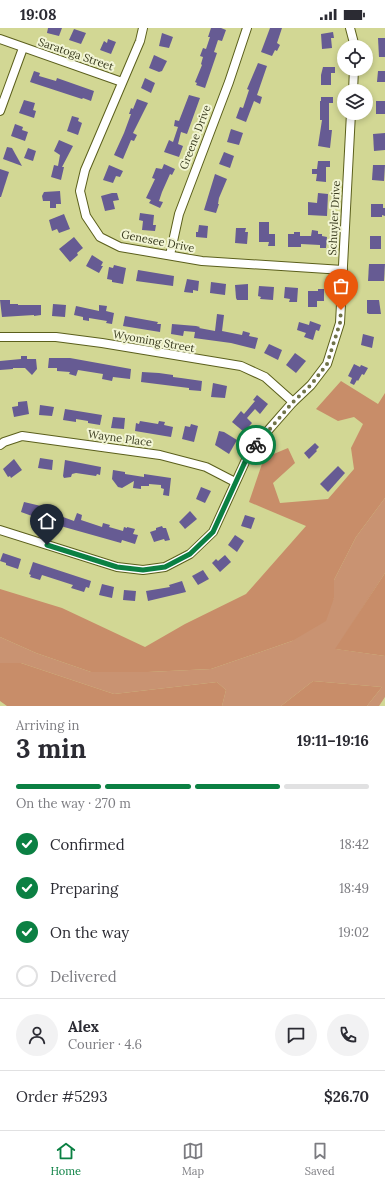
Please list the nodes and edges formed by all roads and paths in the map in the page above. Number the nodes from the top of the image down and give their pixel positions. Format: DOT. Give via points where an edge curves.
graph roads {
  1 [pos="143,28"];
  2 [pos="248,28"];
  3 [pos="350,28"];
  4 [pos="0,39"];
  5 [pos="354,40"];
  6 [pos="23,48"];
  7 [pos="122,82"];
  8 [pos="0,111"];
  9 [pos="351,120"];
  10 [pos="170,255"];
  11 [pos="343,270"];
  12 [pos="0,337"];
  13 [pos="293,402"];
  14 [pos="0,445"];
  15 [pos="235,482"];
  16 [pos="0,530"];
  1 -- 7 [label="street, Genesee Drive"];
  2 -- 10 [label="street, Greene Drive" via="179,214"];
  3 -- 5 [label="street"];
  4 -- 6 [label="street, Saratoga Street"];
  6 -- 7 [label="street, Saratoga Street"];
  6 -- 8 [label="street"];
  7 -- 10 [label="street, Genesee Drive" via="85,170 80,191 86,216 100,237 120,247"];
  9 -- 11 [label="street, Schuyler Drive"];
  10 -- 11 [label="street, Genesee Drive" via="202,261"];
  11 -- 13 [label="street, Schuyler Drive" via="340,323 327,364 311,385"];
  12 -- 13 [label="street, Wyoming Street" via="56,337 241,366 266,377"];
  13 -- 15 [label="street, Schuyler Drive" via="250,451"];
  14 -- 15 [label="street, Wayne Place" via="22,436 140,452 206,466"];
  15 -- 16 [label="street, Schuyler Drive" via="213,532 190,554 165,567 143,570 117,567"];
}
